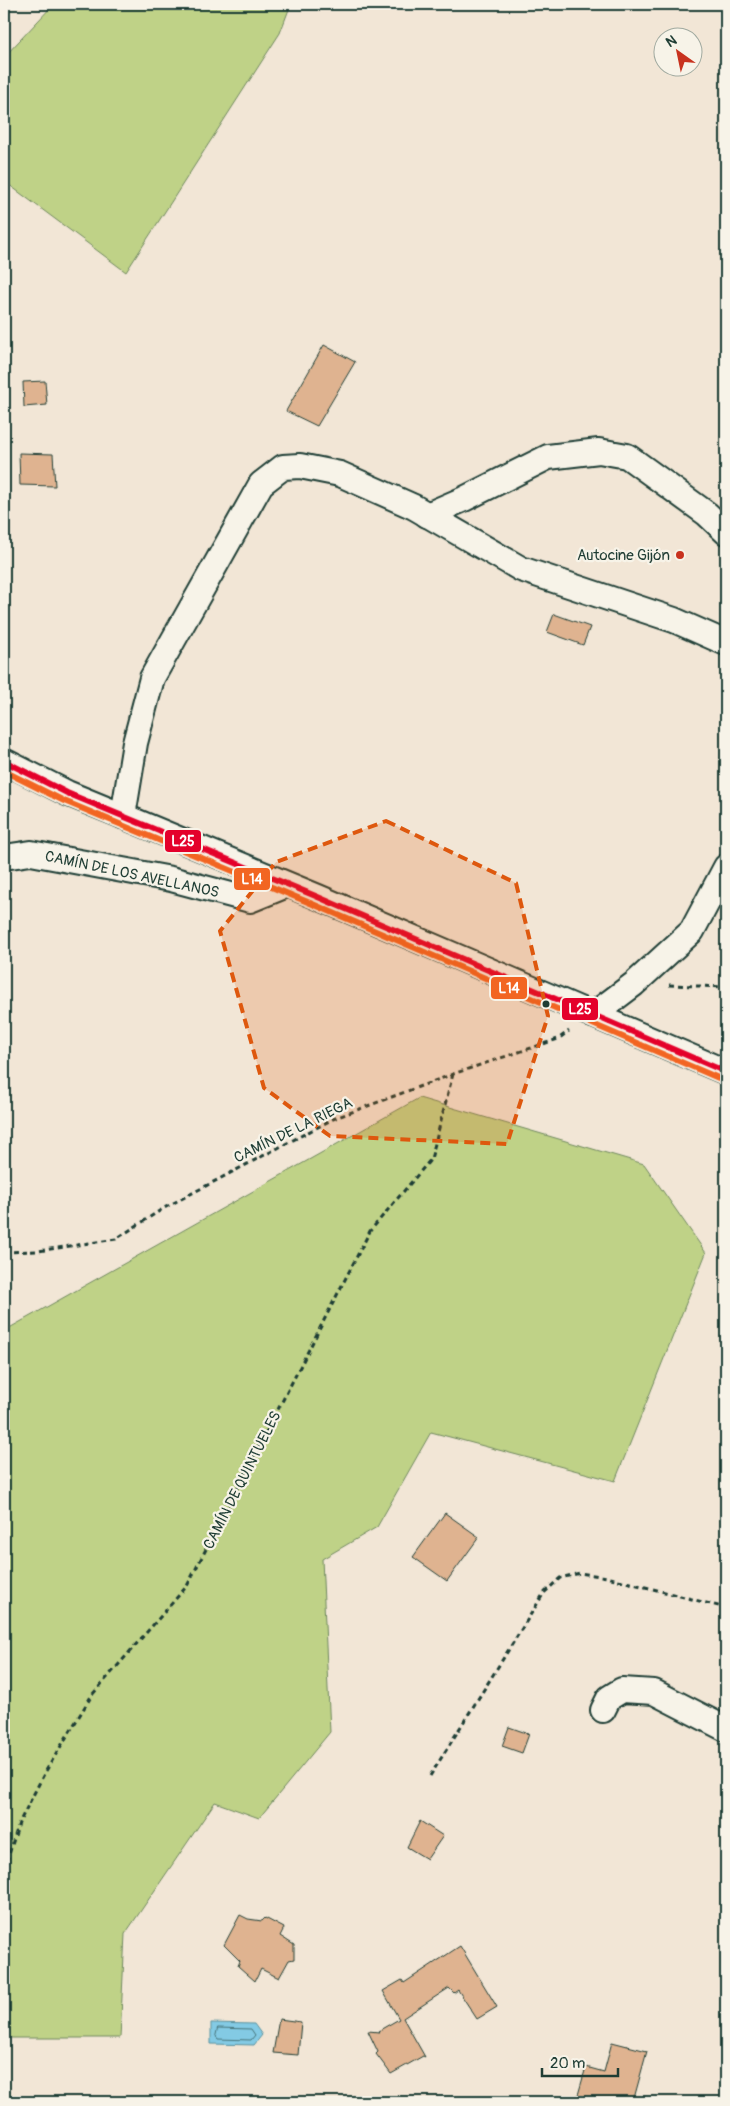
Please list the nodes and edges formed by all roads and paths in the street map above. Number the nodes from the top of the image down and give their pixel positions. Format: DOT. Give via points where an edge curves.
graph roads {
  1 [pos="427,515"];
  2 [pos="726,532"];
  3 [pos="726,643"];
  4 [pos="4,761"];
  5 [pos="122,816"];
  6 [pos="4,857"];
  7 [pos="726,867"];
  8 [pos="287,885"];
  9 [pos="634,984"];
  10 [pos="726,987"];
  11 [pos="593,1015"];
  12 [pos="726,1072"];
  13 [pos="452,1074"];
  14 [pos="4,1252"];
  15 [pos="726,1608"];
  16 [pos="603,1710"];
  17 [pos="726,1729"];
  18 [pos="430,1776"];
  19 [pos="4,1870"];
  1 -- 2 [label="street" via="548,458 599,452 628,456 707,514"];
  1 -- 3 [label="street" via="522,569 674,620"];
  1 -- 5 [label="street" via="340,474 300,466 283,467 261,484 152,678 135,743"];
  4 -- 5 [label="street"];
  5 -- 8 [label="street"];
  6 -- 8 [label="street, CAMÍN DE LOS AVELLANOS" via="31,853 171,879 250,900"];
  7 -- 9 [label="street" via="692,931"];
  8 -- 11 [label="street"];
  9 -- 10 [label="path"];
  9 -- 11 [label="street"];
  11 -- 12 [label="street"];
  11 -- 13 [label="path, CAMÍN DE LA RIEGA" via="558,1039"];
  13 -- 14 [label="path, CAMÍN DE LA RIEGA" via="332,1120 164,1208 116,1239 38,1251"];
  13 -- 19 [label="path, CAMÍN DE QUINTUELES" via="431,1159 370,1230 187,1586 92,1695 19,1823"];
  15 -- 18 [label="path" via="607,1577 580,1573 560,1578 544,1593"];
  16 -- 17 [label="street" via="610,1698 622,1690 654,1692"];
}
